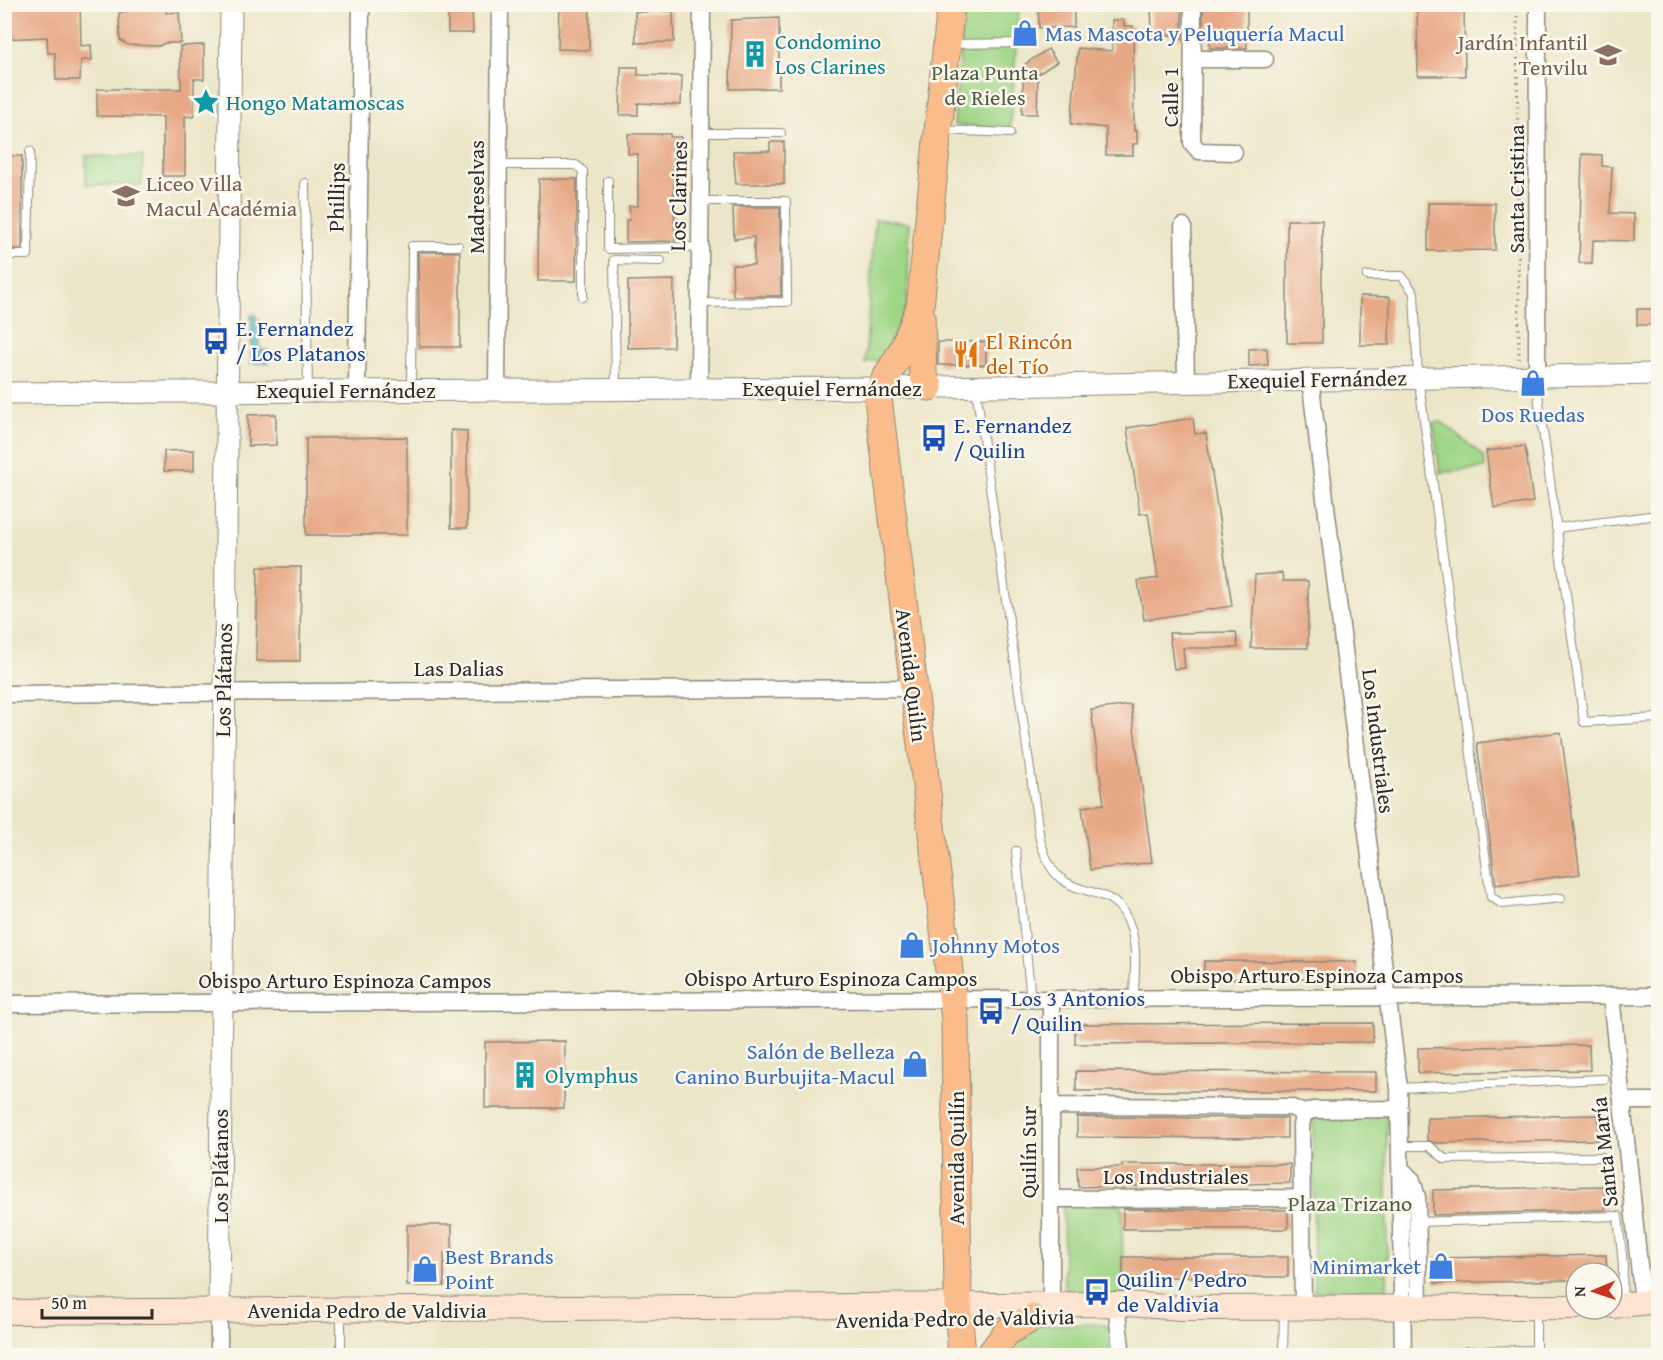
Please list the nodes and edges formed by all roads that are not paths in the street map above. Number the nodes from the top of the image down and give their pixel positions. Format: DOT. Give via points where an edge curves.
graph roads {
  1 [pos="231,4"];
  2 [pos="361,4"];
  3 [pos="500,4"];
  4 [pos="702,4"];
  5 [pos="951,4"];
  6 [pos="1193,4"];
  7 [pos="1538,4"];
  8 [pos="1025,43"];
  9 [pos="947,44"];
  10 [pos="1193,59"];
  11 [pos="1265,59"];
  12 [pos="939,129"];
  13 [pos="701,133"];
  14 [pos="781,133"];
  15 [pos="1010,133"];
  16 [pos="30,151"];
  17 [pos="1234,152"];
  18 [pos="499,165"];
  19 [pos="608,181"];
  20 [pos="305,183"];
  21 [pos="701,201"];
  22 [pos="1184,226"];
  23 [pos="458,246"];
  24 [pos="699,248"];
  25 [pos="4,255"];
  26 [pos="661,261"];
  27 [pos="1367,276"];
  28 [pos="583,297"];
  29 [pos="700,303"];
  30 [pos="920,307"];
  31 [pos="1537,374"];
  32 [pos="1659,374"];
  33 [pos="1418,376"];
  34 [pos="1310,379"];
  35 [pos="1185,382"];
  36 [pos="975,386"];
  37 [pos="929,387"];
  38 [pos="699,388"];
  39 [pos="880,388"];
  40 [pos="616,389"];
  41 [pos="357,390"];
  42 [pos="411,390"];
  43 [pos="497,390"];
  44 [pos="225,391"];
  45 [pos="308,391"];
  46 [pos="4,393"];
  47 [pos="1659,515"];
  48 [pos="1556,528"];
  49 [pos="914,688"];
  50 [pos="222,693"];
  51 [pos="4,694"];
  52 [pos="1659,718"];
  53 [pos="1016,851"];
  54 [pos="1562,898"];
  55 [pos="1611,996"];
  56 [pos="1659,996"];
  57 [pos="1389,998"];
  58 [pos="1051,999"];
  59 [pos="1134,999"];
  60 [pos="952,1000"];
  61 [pos="1031,1000"];
  62 [pos="221,1003"];
  63 [pos="4,1004"];
  64 [pos="1604,1079"];
  65 [pos="1400,1088"];
  66 [pos="1622,1101"];
  67 [pos="1659,1101"];
  68 [pos="1051,1106"];
  69 [pos="1400,1109"];
  70 [pos="1305,1113"];
  71 [pos="1401,1146"];
  72 [pos="1602,1157"];
  73 [pos="1401,1169"];
  74 [pos="1302,1198"];
  75 [pos="1051,1199"];
  76 [pos="1418,1222"];
  77 [pos="1634,1304"];
  78 [pos="1564,1307"];
  79 [pos="1294,1308"];
  80 [pos="1411,1308"];
  81 [pos="1536,1308"];
  82 [pos="341,1310"];
  83 [pos="1117,1310"];
  84 [pos="219,1311"];
  85 [pos="1041,1311"];
  86 [pos="4,1312"];
  87 [pos="958,1312"];
  88 [pos="1467,1351"];
  89 [pos="1536,1353"];
  90 [pos="219,1356"];
  91 [pos="341,1356"];
  92 [pos="962,1356"];
  93 [pos="989,1356"];
  94 [pos="1122,1356"];
  95 [pos="1283,1356"];
  96 [pos="1403,1356"];
  1 -- 44 [label="street, Los Plátanos"];
  2 -- 41 [label="street, Phillips"];
  3 -- 18 [label="street, Madreselvas"];
  4 -- 13 [label="street, Los Clarines"];
  5 -- 9 [label="main road, Avenida Quilín"];
  6 -- 10 [label="street, Calle 1"];
  7 -- 31 [label="street, Santa Cristina"];
  8 -- 9 [label="lane"];
  9 -- 12 [label="main road, Avenida Quilín"];
  10 -- 11 [label="street"];
  10 -- 17 [label="street, Calle 1" via="1193,146 1199,151"];
  12 -- 15 [label="lane"];
  12 -- 30 [label="main road, Avenida Quilín"];
  13 -- 14 [label="lane"];
  13 -- 21 [label="street, Los Clarines"];
  16 -- 25 [label="lane" via="28,255"];
  18 -- 28 [label="lane" via="576,165 583,171"];
  18 -- 43 [label="street, Madreselvas"];
  19 -- 24 [label="lane" via="608,249"];
  20 -- 45 [label="lane"];
  21 -- 24 [label="street, Los Clarines"];
  21 -- 29 [label="lane" via="786,201 787,302"];
  22 -- 35 [label="street"];
  23 -- 42 [label="lane" via="412,246"];
  24 -- 29 [label="street, Los Clarines"];
  26 -- 40 [label="lane" via="614,260"];
  27 -- 33 [label="lane" via="1402,276 1413,293"];
  29 -- 38 [label="street, Los Clarines"];
  30 -- 37 [label="main road" via="923,374"];
  30 -- 39 [label="main road, Avenida Quilín" via="904,347"];
  31 -- 32 [label="street, Exequiel Fernández"];
  31 -- 33 [label="street, Exequiel Fernández"];
  31 -- 48 [label="lane"];
  33 -- 34 [label="street, Exequiel Fernández"];
  33 -- 54 [label="lane" via="1491,897 1502,904"];
  34 -- 35 [label="street, Exequiel Fernández"];
  34 -- 57 [label="street, Los Industriales"];
  35 -- 36 [label="street, Exequiel Fernández"];
  36 -- 37 [label="street, Exequiel Fernández"];
  36 -- 59 [label="lane" via="1040,840 1048,863 1058,876 1072,885 1104,894 1126,917 1132,929"];
  37 -- 39 [label="street, Exequiel Fernández"];
  38 -- 39 [label="street, Exequiel Fernández"];
  38 -- 40 [label="street, Exequiel Fernández"];
  39 -- 49 [label="main road, Avenida Quilín" via="879,415"];
  40 -- 43 [label="street, Exequiel Fernández"];
  41 -- 42 [label="street, Exequiel Fernández"];
  41 -- 45 [label="street, Exequiel Fernández"];
  42 -- 43 [label="street, Exequiel Fernández"];
  44 -- 45 [label="street, Exequiel Fernández"];
  44 -- 46 [label="street, Exequiel Fernández"];
  44 -- 50 [label="street, Los Plátanos"];
  47 -- 48 [label="lane"];
  48 -- 52 [label="lane" via="1584,722"];
  49 -- 50 [label="street, Las Dalias"];
  49 -- 60 [label="main road, Avenida Quilín"];
  50 -- 51 [label="street, Las Dalias"];
  50 -- 62 [label="street, Los Plátanos"];
  53 -- 61 [label="lane"];
  55 -- 56 [label="street, Obispo Arturo Espinoza Campos"];
  55 -- 57 [label="street, Obispo Arturo Espinoza Campos"];
  55 -- 66 [label="street, Santa María"];
  57 -- 59 [label="street, Obispo Arturo Espinoza Campos"];
  57 -- 65 [label="street, Los Industriales"];
  58 -- 59 [label="street, Obispo Arturo Espinoza Campos"];
  58 -- 61 [label="street, Obispo Arturo Espinoza Campos"];
  58 -- 68 [label="street, Quilín Sur"];
  60 -- 61 [label="street, Obispo Arturo Espinoza Campos"];
  60 -- 62 [label="street, Obispo Arturo Espinoza Campos"];
  60 -- 87 [label="main road, Avenida Quilín"];
  62 -- 63 [label="street, Obispo Arturo Espinoza Campos"];
  62 -- 84 [label="street, Los Plátanos"];
  64 -- 65 [label="lane"];
  65 -- 69 [label="street, Los Industriales"];
  66 -- 67 [label="street"];
  66 -- 77 [label="street, Santa María"];
  68 -- 70 [label="street" via="1290,1107"];
  68 -- 75 [label="street, Quilín Sur"];
  69 -- 70 [label="street"];
  69 -- 71 [label="street, Los Industriales"];
  70 -- 74 [label="street" via="1301,1125"];
  71 -- 72 [label="lane" via="1430,1146 1445,1159"];
  71 -- 73 [label="street, Los Industriales"];
  73 -- 76 [label="street, Los Industriales" via="1416,1189"];
  73 -- 80 [label="street, Los Industriales"];
  74 -- 75 [label="street, Los Industriales"];
  74 -- 79 [label="street"];
  75 -- 85 [label="street, Quilín Sur"];
  76 -- 77 [label="lane" via="1618,1216 1623,1265"];
  76 -- 80 [label="street, Los Industriales"];
  78 -- 81 [label="main road, Avenida Pedro de Valdivia"];
  79 -- 80 [label="main road, Avenida Pedro de Valdivia"];
  79 -- 83 [label="main road, Avenida Pedro de Valdivia"];
  79 -- 95 [label="lane"];
  80 -- 81 [label="main road, Avenida Pedro de Valdivia"];
  80 -- 96 [label="street, Los Industriales"];
  81 -- 89 [label="lane"];
  82 -- 84 [label="main road, Avenida Pedro de Valdivia"];
  82 -- 87 [label="main road, Avenida Pedro de Valdivia" via="729,1308"];
  82 -- 91 [label="lane"];
  83 -- 85 [label="main road, Avenida Pedro de Valdivia"];
  83 -- 94 [label="street"];
  84 -- 86 [label="main road, Avenida Pedro de Valdivia"];
  84 -- 90 [label="street, Los Plátanos"];
  85 -- 87 [label="main road, Avenida Pedro de Valdivia"];
  85 -- 93 [label="main road" via="1007,1332"];
  87 -- 92 [label="main road, Avenida Quilín"];
  88 -- 89 [label="lane"];
}
